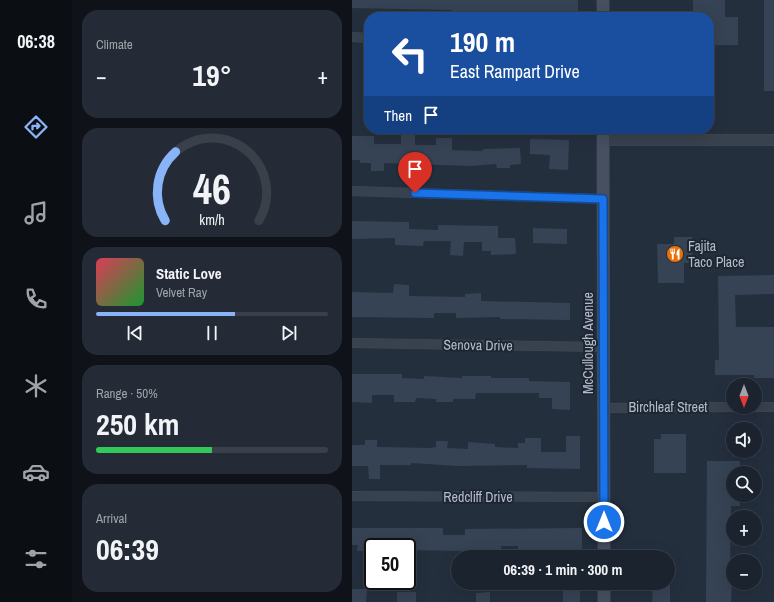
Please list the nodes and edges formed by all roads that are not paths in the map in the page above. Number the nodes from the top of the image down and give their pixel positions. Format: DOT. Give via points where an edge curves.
graph roads {
  1 [pos="603,0"];
  2 [pos="603,12"];
  3 [pos="352,37"];
  4 [pos="364,38"];
  5 [pos="603,135"];
  6 [pos="774,140"];
  7 [pos="352,191"];
  8 [pos="603,199"];
  9 [pos="352,343"];
  10 [pos="604,347"];
  11 [pos="726,407"];
  12 [pos="762,407"];
  13 [pos="774,407"];
  14 [pos="604,408"];
  15 [pos="352,496"];
  16 [pos="604,497"];
  17 [pos="604,550"];
  18 [pos="604,590"];
  19 [pos="604,602"];
  1 -- 2 [label="main road"];
  3 -- 4 [label="street"];
  5 -- 6 [label="street"];
  5 -- 8 [label="main road, McCullough Avenue"];
  7 -- 8 [label="street"];
  8 -- 10 [label="main road, McCullough Avenue"];
  9 -- 10 [label="street, Senova Drive"];
  10 -- 14 [label="main road, McCullough Avenue"];
  11 -- 14 [label="street, Birchleaf Street"];
  12 -- 13 [label="street"];
  14 -- 16 [label="main road, McCullough Avenue"];
  15 -- 16 [label="street, Redcliff Drive"];
  16 -- 17 [label="main road, McCullough Avenue"];
  18 -- 19 [label="main road"];
}
